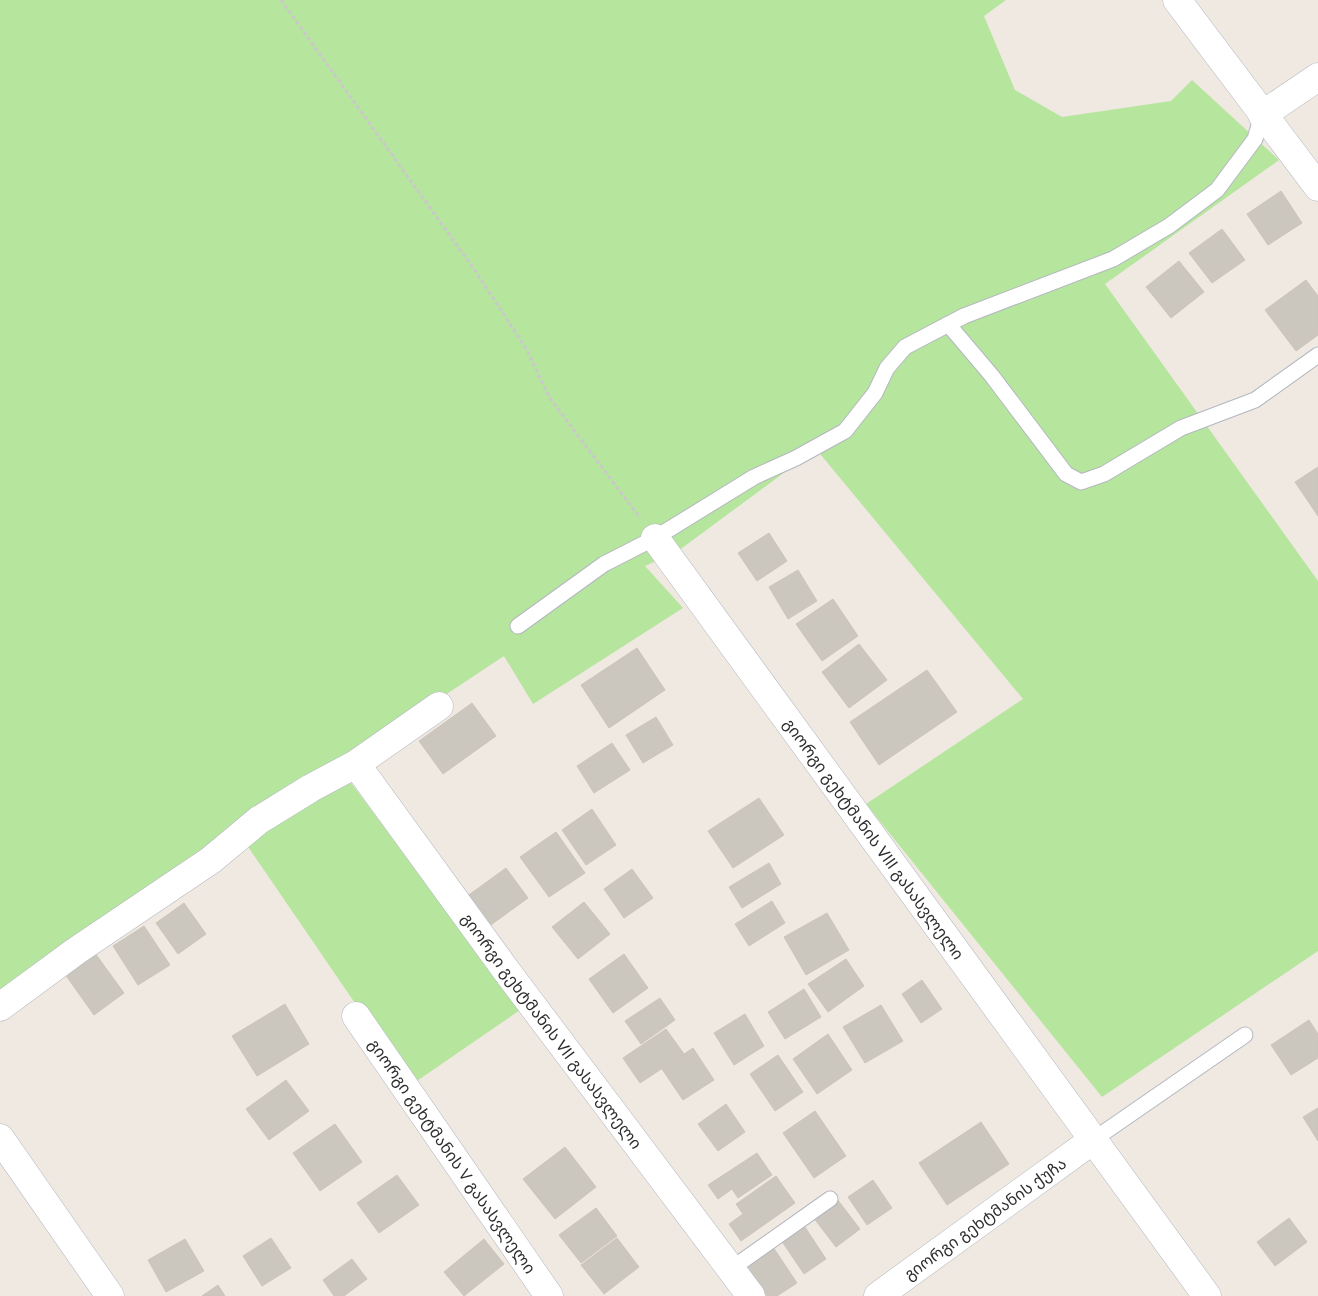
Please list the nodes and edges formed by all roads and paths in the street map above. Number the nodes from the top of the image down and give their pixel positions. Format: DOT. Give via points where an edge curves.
graph roads {
  1 [pos="281,0"];
  2 [pos="1177,0"];
  3 [pos="1318,77"];
  4 [pos="1262,116"];
  5 [pos="1318,187"];
  6 [pos="948,324"];
  7 [pos="1318,355"];
  8 [pos="655,538"];
  9 [pos="518,626"];
  10 [pos="439,706"];
  11 [pos="356,764"];
  12 [pos="0,1007"];
  13 [pos="356,1016"];
  14 [pos="1245,1035"];
  15 [pos="0,1138"];
  16 [pos="1093,1140"];
  17 [pos="830,1199"];
  18 [pos="731,1269"];
  19 [pos="110,1296"];
  20 [pos="549,1296"];
  21 [pos="751,1296"];
  22 [pos="878,1296"];
  23 [pos="1207,1296"];
  1 -- 8 [label="path" via="476,272 527,350 549,397"];
  2 -- 4 [label="street"];
  3 -- 4 [label="street"];
  4 -- 5 [label="street"];
  4 -- 6 [label="lane" via="1255,138 1217,190 1169,226 1112,259"];
  6 -- 7 [label="lane" via="1066,474 1081,482 1104,474 1181,428 1255,400"];
  6 -- 8 [label="lane" via="905,347 845,430 754,477"];
  8 -- 9 [label="lane" via="604,564"];
  8 -- 16 [label="street, გიორგი გეხტმანის VIII გასასვლელი"];
  10 -- 11 [label="street"];
  11 -- 12 [label="street" via="259,820 211,860 76,951"];
  11 -- 18 [label="street, გიორგი გეხტმანის VII გასასვლელი" via="508,973"];
  13 -- 20 [label="street, გიორგი გეხტმანის V გასასვლელი"];
  14 -- 16 [label="lane"];
  15 -- 19 [label="street"];
  16 -- 22 [label="street, გიორგი გეხტმანის ქუჩა"];
  16 -- 23 [label="street, გიორგი გეხტმანის VIII გასასვლელი"];
  17 -- 18 [label="lane"];
  18 -- 21 [label="street, გიორგი გეხტმანის VII გასასვლელი"];
}
